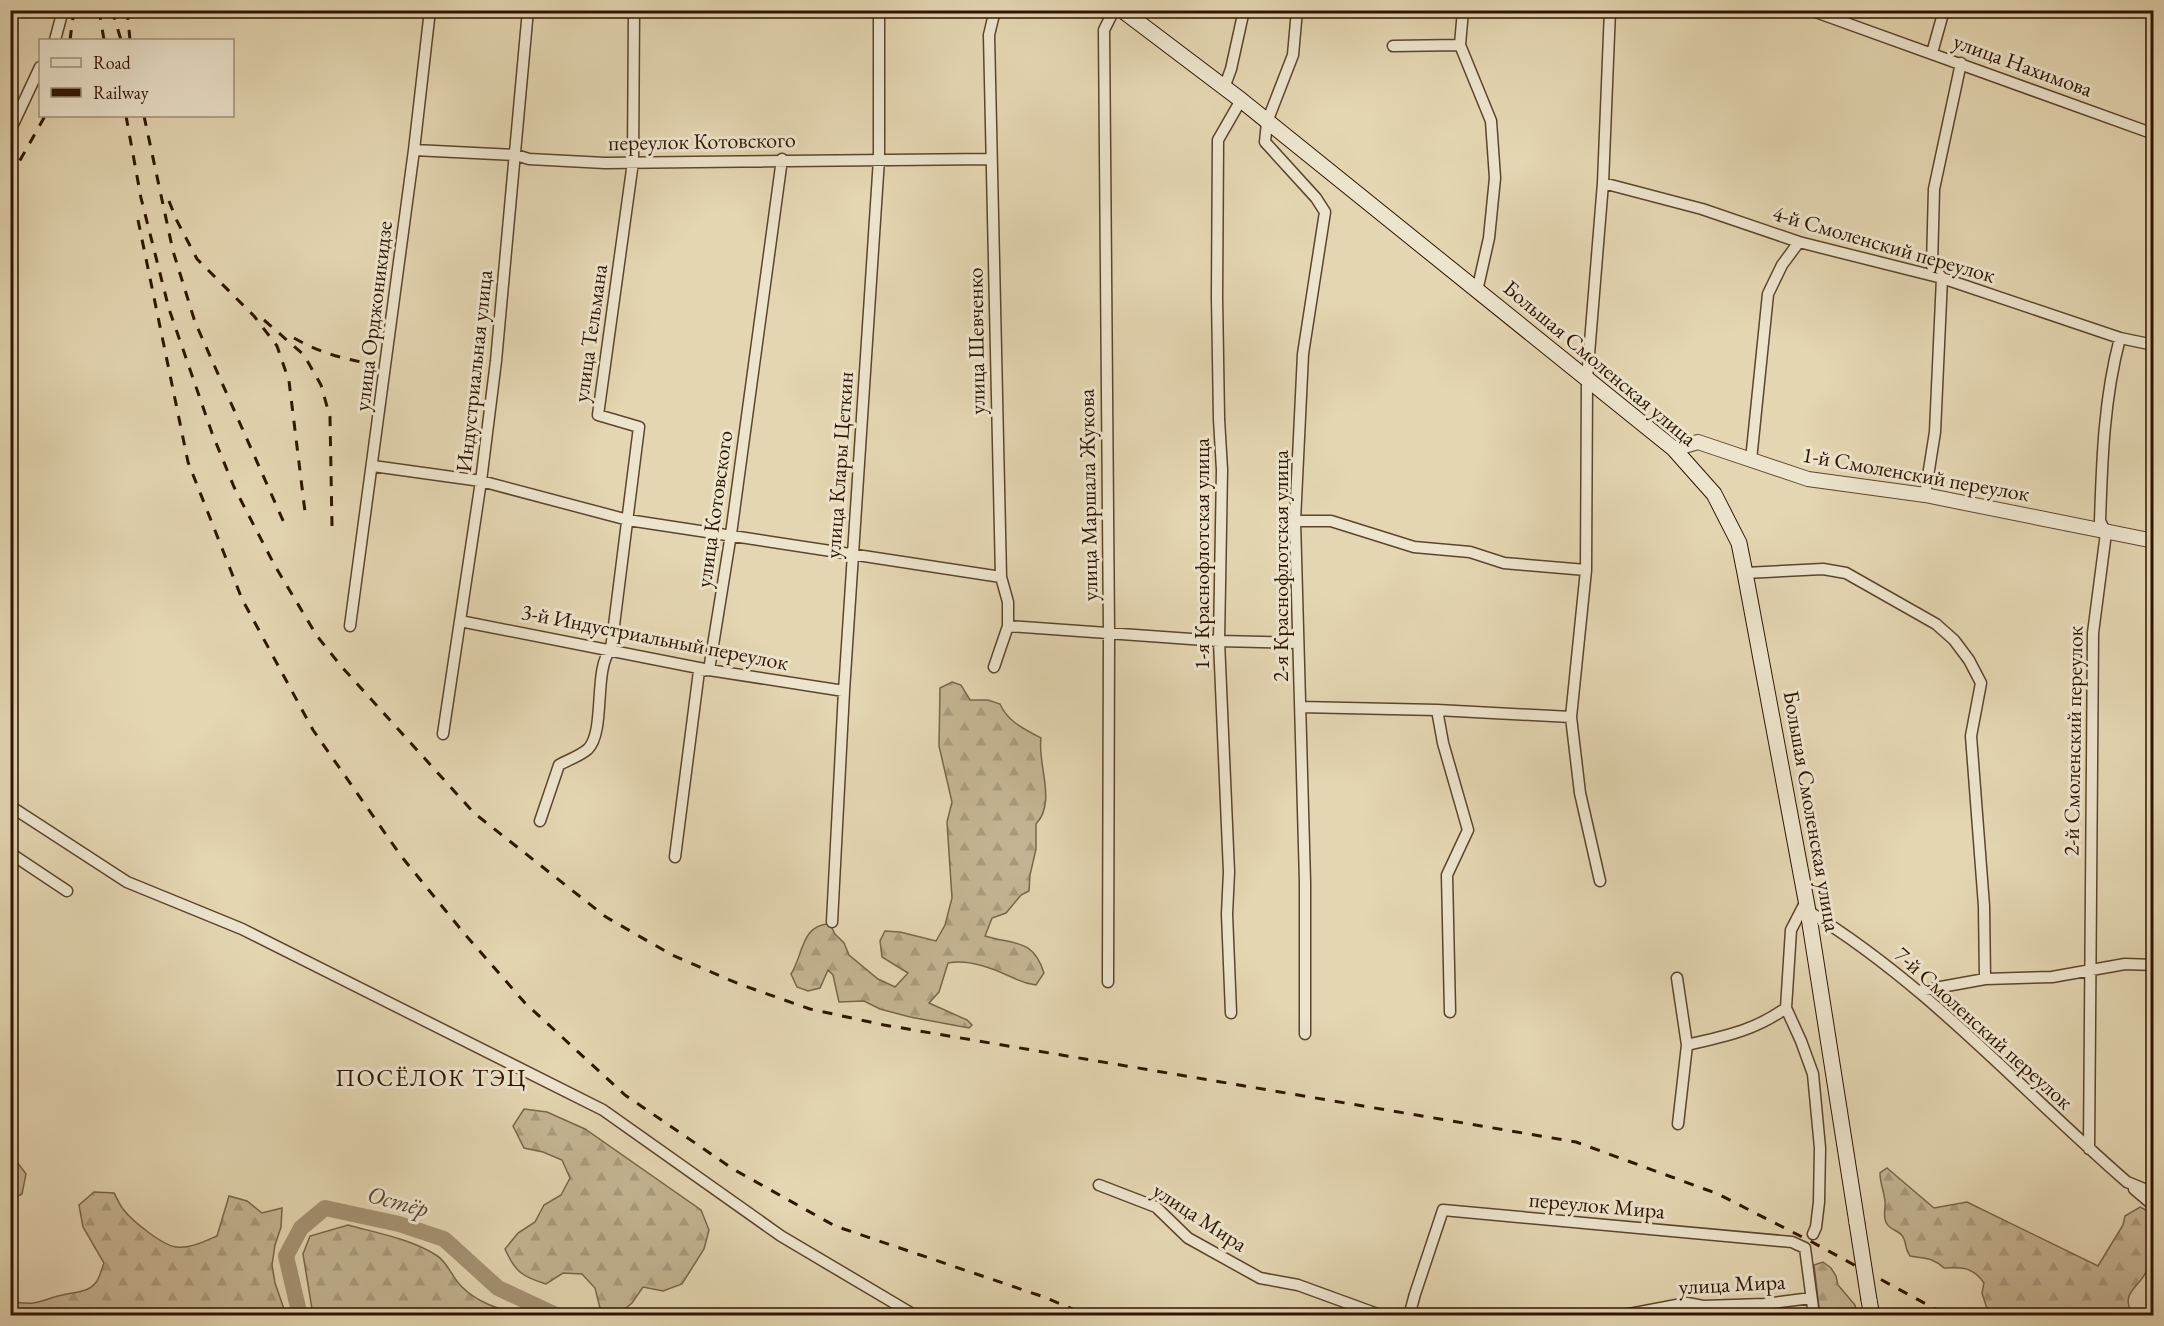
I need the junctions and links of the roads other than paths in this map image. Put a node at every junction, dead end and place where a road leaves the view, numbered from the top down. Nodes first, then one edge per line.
1 (63, 10) edge
2 (430, 10) edge
3 (528, 10) edge
4 (634, 10) edge
5 (879, 10) edge
6 (995, 10) edge
7 (1114, 10) edge
8 (1122, 10) edge
9 (1244, 10) edge
10 (1297, 10) edge
11 (1463, 10) edge
12 (1610, 10) edge
13 (1810, 10) edge
14 (1944, 10) edge
15 (55, 39) edge
16 (1460, 45) junction
17 (1393, 46) dead end
18 (1932, 53) junction
19 (1961, 63) junction
20 (39, 69) edge
21 (1224, 88) junction
22 (1241, 100) junction
23 (1267, 122) junction
24 (10, 131) edge
25 (2154, 134) edge
26 (414, 150) junction
27 (516, 155) junction
28 (782, 159) junction
29 (879, 159) junction
30 (992, 159) junction
31 (633, 162) junction
32 (1603, 183) junction
33 (1799, 242) junction
34 (1942, 278) junction
35 (1477, 291) junction
36 (2120, 338) junction
37 (2154, 345) edge
38 (1587, 379) junction
39 (1674, 449) junction
40 (1751, 460) junction
41 (373, 466) junction
42 (481, 481) junction
43 (1925, 495) junction
44 (628, 520) junction
45 (1295, 521) junction
46 (2106, 533) junction
47 (731, 534) junction
48 (2154, 542) edge
49 (852, 553) junction
50 (1586, 570) junction
51 (1745, 573) junction
52 (1000, 576) junction
53 (460, 621) junction
54 (350, 626) dead end
55 (1008, 626) junction
56 (1109, 633) junction
57 (1219, 641) junction
58 (1297, 644) junction
59 (611, 649) junction
60 (994, 667) dead end
61 (709, 670) junction
62 (844, 691) junction
63 (1300, 707) junction
64 (1437, 710) junction
65 (1571, 717) junction
66 (444, 734) dead end
67 (10, 806) edge
68 (540, 821) dead end
69 (10, 853) edge
70 (675, 856) dead end
71 (1600, 881) dead end
72 (67, 891) dead end
73 (1807, 906) junction
74 (832, 922) dead end
75 (2154, 965) edge
76 (2090, 969) junction
77 (1677, 978) dead end
78 (1985, 979) junction
79 (1108, 982) dead end
80 (1918, 991) junction
81 (1786, 1008) junction
82 (1450, 1012) dead end
83 (1231, 1013) dead end
84 (1305, 1034) dead end
85 (1687, 1045) junction
86 (1678, 1124) dead end
87 (2089, 1149) junction
88 (2127, 1182) junction
89 (1099, 1185) dead end
90 (2154, 1193) edge
91 (2154, 1206) edge
92 (1813, 1234) dead end
93 (1811, 1298) junction
94 (1703, 1311) edge
95 (916, 1316) edge
96 (1383, 1316) edge
97 (1409, 1316) edge
98 (1619, 1316) edge
99 (1814, 1316) edge
100 (1872, 1316) edge

1 - 15 street
2 - 26 street, улица Орджоникидзе
3 - 27 street, Индустриальная улица
4 - 31 street, улица Тельмана
5 - 29 street, улица Клары Цеткин
6 - 30 street, улица Шевченко
7 - 56 street, улица Маршала Жукова
8 - 21 main road, Большая Смоленская улица
9 - 21 street
10 - 23 street
11 - 16 street
12 - 32 street
13 - 18 street, улица Нахимова
14 - 18 street
16 - 17 street
16 - 35 street
18 - 19 street, улица Нахимова
19 - 25 street, улица Нахимова
19 - 34 street
20 - 24 street
21 - 22 main road, Большая Смоленская улица
22 - 23 main road, Большая Смоленская улица
22 - 57 street, 1-я Краснофлотская улица
23 - 35 main road, Большая Смоленская улица
23 - 45 street, 2-я Краснофлотская улица
26 - 27 street, переулок Котовского
26 - 41 street, улица Орджоникидзе
27 - 31 street, переулок Котовского
27 - 42 street, Индустриальная улица
28 - 29 street, переулок Котовского
28 - 31 street, переулок Котовского
28 - 47 street, улица Котовского
29 - 30 street, переулок Котовского
29 - 49 street, улица Клары Цеткин
30 - 52 street, улица Шевченко
31 - 44 street, улица Тельмана
32 - 33 street, 4-й Смоленский переулок
32 - 38 street
33 - 34 street, 4-й Смоленский переулок
33 - 40 street
34 - 36 street, 4-й Смоленский переулок
34 - 43 street
35 - 38 main road, Большая Смоленская улица
36 - 37 street, 4-й Смоленский переулок
36 - 46 street, 2-й Смоленский переулок
38 - 39 main road, Большая Смоленская улица
38 - 50 street
39 - 40 street, 1-й Смоленский переулок
39 - 51 main road, Большая Смоленская улица
40 - 43 street, 1-й Смоленский переулок
41 - 42 street
41 - 54 street, улица Орджоникидзе
42 - 44 street
42 - 53 street, Индустриальная улица
43 - 46 street, 1-й Смоленский переулок
44 - 47 street
44 - 59 street, улица Тельмана
45 - 50 street
45 - 58 street, 2-я Краснофлотская улица
46 - 48 street, 1-й Смоленский переулок
46 - 76 street, 2-й Смоленский переулок
47 - 49 street
47 - 61 street, улица Котовского
49 - 52 street
49 - 62 street, улица Клары Цеткин
50 - 65 street
51 - 73 main road, Большая Смоленская улица
51 - 78 street
52 - 55 street, улица Шевченко
53 - 59 street, 3-й Индустриальный переулок
53 - 66 street, Индустриальная улица
55 - 56 street
55 - 60 street, улица Шевченко
56 - 57 street
56 - 79 street, улица Маршала Жукова
57 - 58 street
57 - 83 street, 1-я Краснофлотская улица
58 - 63 street, 2-я Краснофлотская улица
59 - 61 street, 3-й Индустриальный переулок
59 - 68 street, улица Тельмана
61 - 62 street, 3-й Индустриальный переулок
61 - 70 street, улица Котовского
62 - 74 street, улица Клары Цеткин
63 - 64 street
63 - 84 street, 2-я Краснофлотская улица
64 - 65 street
64 - 82 street
65 - 71 street
67 - 95 street
69 - 72 street
73 - 80 street, 7-й Смоленский переулок
73 - 81 street
73 - 100 main road, Большая Смоленская улица, bridge
75 - 76 street
76 - 78 street
76 - 87 street, 2-й Смоленский переулок
77 - 85 street
78 - 80 street
80 - 87 street, 7-й Смоленский переулок
81 - 85 street
81 - 92 street
85 - 86 street
87 - 88 street, 7-й Смоленский переулок
88 - 90 street, 7-й Смоленский переулок
88 - 91 street, 7-й Смоленский переулок
89 - 96 street, улица Мира
93 - 94 street, улица Мира
93 - 97 street, переулок Мира
93 - 99 street
94 - 98 street, улица Мира

